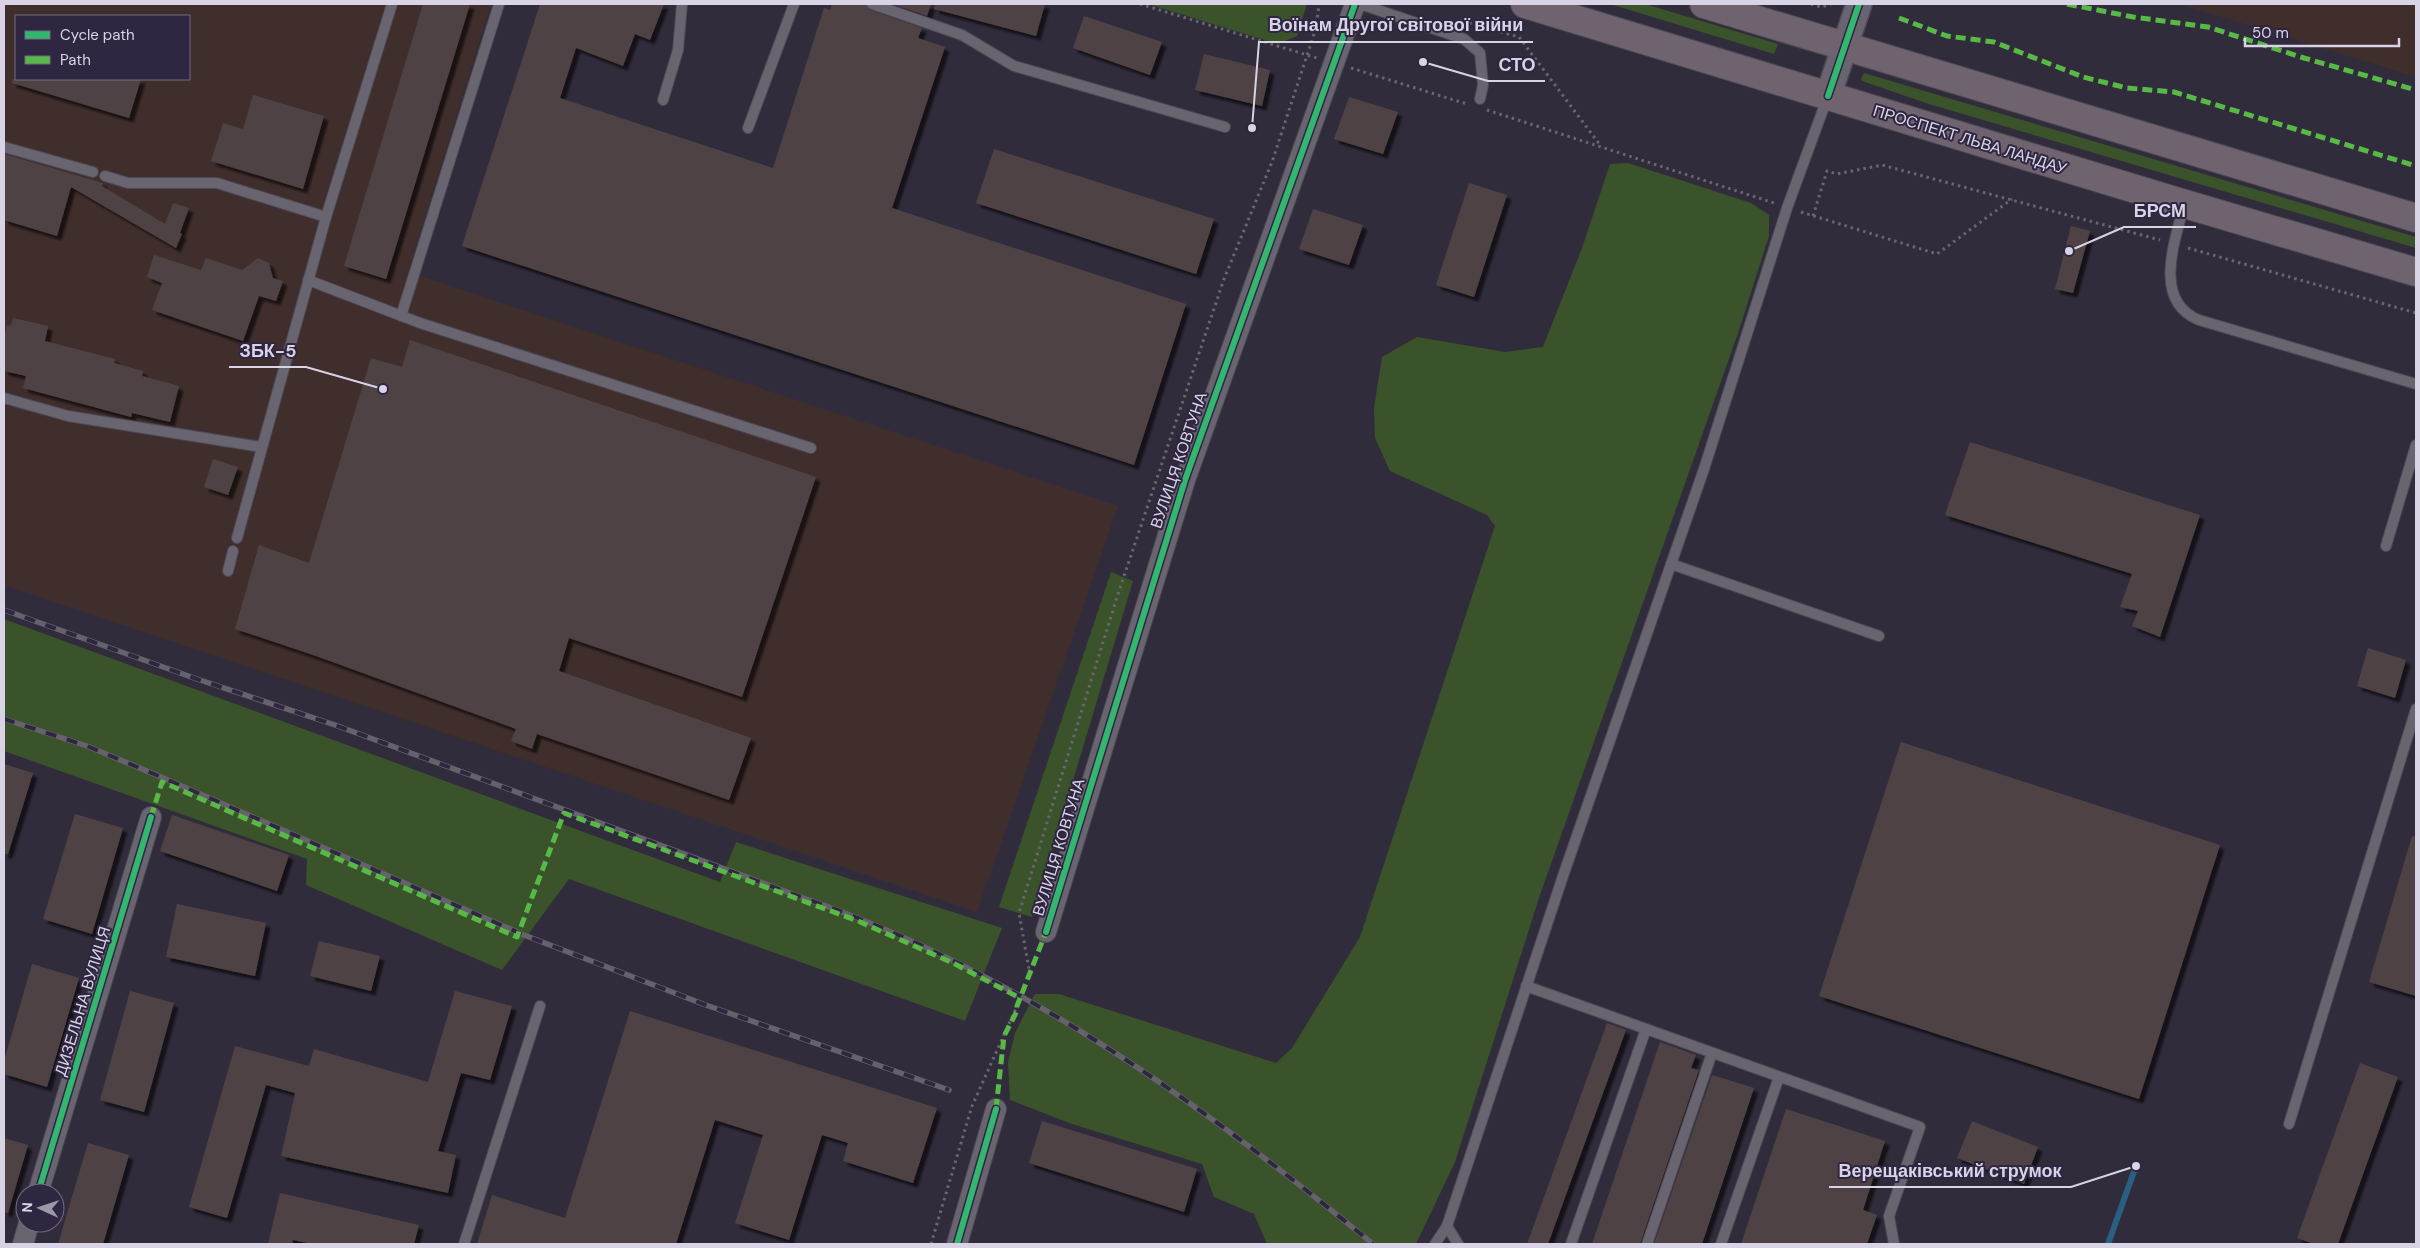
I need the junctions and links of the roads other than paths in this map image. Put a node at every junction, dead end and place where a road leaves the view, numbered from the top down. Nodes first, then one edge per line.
1 (392, 4) edge
2 (499, 4) edge
3 (682, 4) edge
4 (794, 4) edge
5 (872, 4) edge
6 (1355, 4) edge
7 (1360, 4) edge
8 (1525, 4) edge
9 (1704, 4) edge
10 (1859, 4) edge
11 (1845, 47) junction
12 (1828, 96) junction
13 (663, 100) dead end
14 (1478, 103) road end
15 (1226, 127) dead end
16 (748, 128) dead end
17 (4, 147) edge
18 (93, 172) dead end
19 (105, 176) dead end
20 (2184, 204) junction
21 (326, 217) junction
22 (2416, 218) edge
23 (2416, 272) edge
24 (308, 280) junction
25 (401, 316) junction
26 (2416, 384) edge
27 (4, 398) edge
28 (2416, 445) edge
29 (262, 447) junction
30 (811, 448) dead end
31 (237, 538) dead end
32 (2386, 546) dead end
33 (233, 550) dead end
34 (1671, 564) junction
35 (228, 571) dead end
36 (1879, 636) dead end
37 (2416, 709) edge
38 (151, 817) dead end
39 (1046, 932) dead end
40 (1526, 986) junction
41 (540, 1006) dead end
42 (1646, 1029) junction
43 (1712, 1053) junction
44 (1780, 1077) junction
45 (996, 1109) dead end
46 (2289, 1124) dead end
47 (41, 1183) edge
48 (1447, 1226) junction
49 (464, 1244) edge
50 (957, 1244) edge
51 (1435, 1244) edge
52 (1458, 1244) edge
53 (1571, 1244) edge
54 (1647, 1244) edge
55 (1721, 1244) edge
56 (1894, 1244) edge

1 - 21 lane
2 - 25 lane
3 - 13 lane
4 - 16 lane
5 - 15 lane
6 - 39 street, ВУЛИЦЯ КОВТУНА
7 - 14 lane
8 - 12 main road, ПРОСПЕКТ ЛЬВА ЛАНДАУ
9 - 11 main road
10 - 11 street
11 - 12 street
11 - 22 main road
12 - 20 main road, ПРОСПЕКТ ЛЬВА ЛАНДАУ
12 - 34 lane
17 - 18 lane
19 - 21 lane
20 - 23 main road, ПРОСПЕКТ ЛЬВА ЛАНДАУ
20 - 26 lane
21 - 24 lane
24 - 25 lane
24 - 29 lane
25 - 30 lane
27 - 29 lane
28 - 32 lane
29 - 31 lane
33 - 35 lane
34 - 36 lane
34 - 40 lane
37 - 46 lane
38 - 47 street, ДИЗЕЛЬНА ВУЛИЦЯ
40 - 42 lane
40 - 48 lane
41 - 49 lane
42 - 43 lane
42 - 53 lane
43 - 44 lane
43 - 54 lane
44 - 55 lane
44 - 56 lane
45 - 50 street
48 - 51 lane
48 - 52 lane

